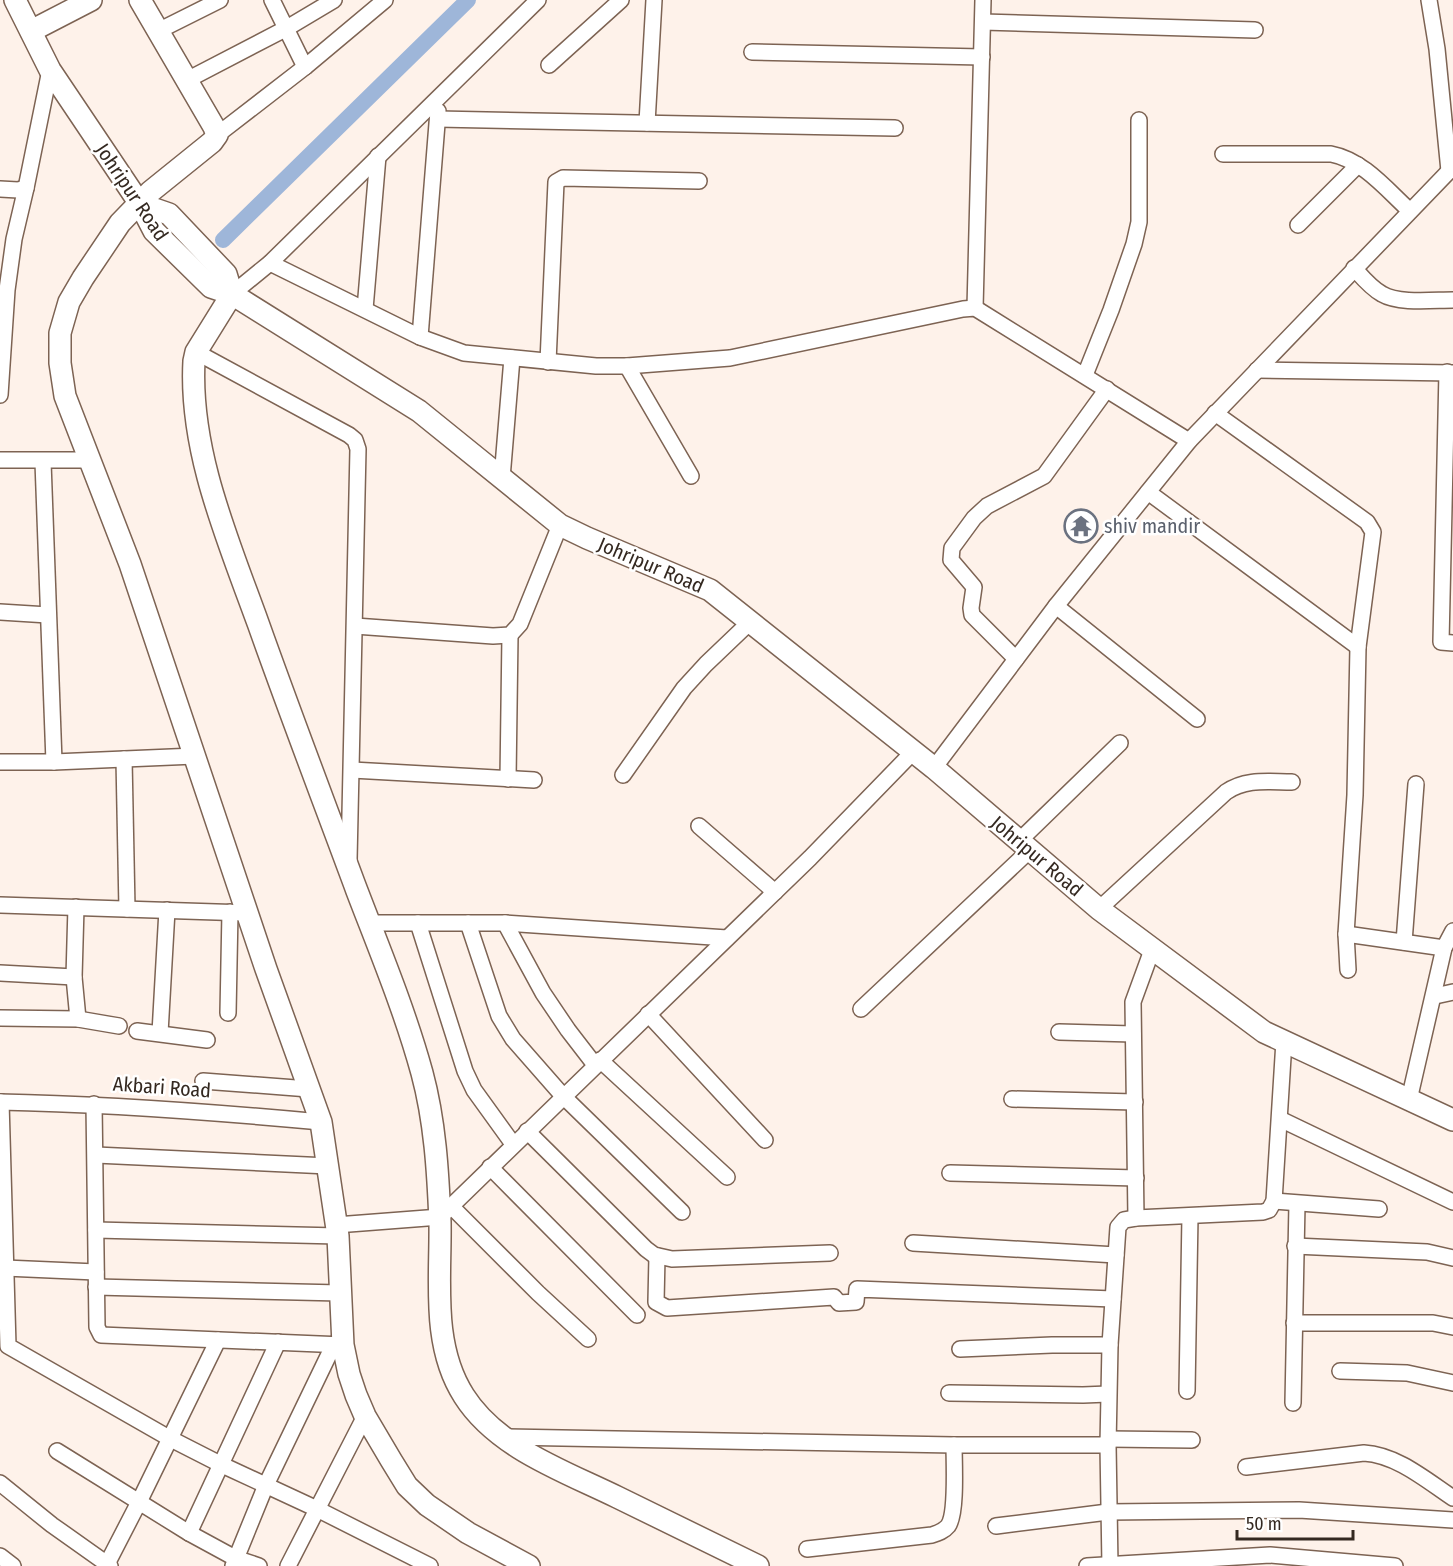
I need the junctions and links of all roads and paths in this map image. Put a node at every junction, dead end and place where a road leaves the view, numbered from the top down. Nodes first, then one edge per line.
1 (15, 0) edge
2 (91, 0) edge
3 (140, 0) edge
4 (220, 0) edge
5 (272, 0) edge
6 (334, 0) edge
7 (385, 0) edge
8 (538, 0) edge
9 (621, 0) edge
10 (654, 0) edge
11 (983, 0) edge
12 (1429, 0) edge
13 (983, 22) junction
14 (287, 28) junction
15 (1255, 30) dead end
16 (31, 31) junction
17 (158, 32) junction
18 (752, 52) dead end
19 (982, 57) junction
20 (549, 65) dead end
21 (305, 67) junction
22 (50, 70) junction
23 (187, 80) junction
24 (440, 96) junction
25 (438, 119) junction
26 (1139, 120) dead end
27 (647, 123) junction
28 (895, 128) dead end
29 (217, 135) junction
30 (1223, 154) dead end
31 (378, 156) junction
32 (1358, 165) junction
33 (1451, 169) edge
34 (699, 181) dead end
35 (26, 188) junction
36 (0, 189) edge
37 (140, 204) junction
38 (1410, 211) junction
39 (1298, 225) dead end
40 (7, 240) edge
41 (270, 263) junction
42 (1354, 268) junction
43 (218, 280) junction
44 (3, 290) edge
45 (232, 294) junction
46 (1453, 300) edge
47 (975, 308) junction
48 (365, 309) junction
49 (420, 336) junction
50 (196, 352) junction
51 (1, 356) edge
52 (512, 358) junction
53 (548, 362) junction
54 (627, 366) junction
55 (1257, 370) junction
56 (1450, 372) edge
57 (1085, 375) junction
58 (1107, 389) junction
59 (0, 396) edge
60 (1215, 413) junction
61 (1189, 441) junction
62 (0, 460) edge
63 (90, 460) junction
64 (43, 462) junction
65 (691, 476) dead end
66 (502, 478) junction
67 (1148, 492) junction
68 (560, 525) junction
69 (1056, 606) junction
70 (0, 612) edge
71 (48, 615) junction
72 (750, 622) junction
73 (355, 626) junction
74 (510, 635) junction
75 (1453, 644) edge
76 (1358, 647) junction
77 (1016, 659) junction
78 (1197, 719) dead end
79 (1120, 743) dead end
80 (913, 752) junction
81 (195, 756) junction
82 (124, 759) junction
83 (0, 762) edge
84 (54, 762) junction
85 (934, 768) junction
86 (351, 770) junction
87 (623, 775) dead end
88 (508, 779) junction
89 (534, 780) dead end
90 (1292, 782) dead end
91 (1416, 784) dead end
92 (699, 826) dead end
93 (1024, 845) junction
94 (349, 869) junction
95 (775, 892) junction
96 (0, 905) edge
97 (76, 908) junction
98 (127, 909) junction
99 (1099, 909) junction
100 (167, 910) junction
101 (238, 913) junction
102 (369, 923) junction
103 (418, 923) junction
104 (468, 923) junction
105 (505, 923) junction
106 (1453, 931) edge
107 (1346, 934) junction
108 (727, 938) junction
109 (1404, 942) junction
110 (1444, 948) junction
111 (1152, 950) junction
112 (1348, 970) dead end
113 (0, 974) edge
114 (74, 977) junction
115 (1453, 992) edge
116 (1435, 996) junction
117 (861, 1009) dead end
118 (228, 1013) dead end
119 (648, 1014) junction
120 (0, 1018) edge
121 (78, 1019) junction
122 (119, 1026) dead end
123 (136, 1031) dead end
124 (1059, 1032) dead end
125 (160, 1033) junction
126 (1133, 1034) junction
127 (207, 1040) dead end
128 (1284, 1041) junction
129 (598, 1062) junction
130 (203, 1081) dead end
131 (309, 1089) junction
132 (563, 1096) junction
133 (1012, 1098) dead end
134 (1409, 1100) junction
135 (1, 1102) edge
136 (1135, 1102) junction
137 (94, 1104) junction
138 (1280, 1119) junction
139 (1453, 1120) edge
140 (321, 1122) junction
141 (527, 1131) junction
142 (765, 1140) dead end
143 (513, 1144) junction
144 (96, 1155) junction
145 (328, 1166) junction
146 (490, 1167) junction
147 (950, 1173) dead end
148 (727, 1177) dead end
149 (1136, 1178) junction
150 (1274, 1202) junction
151 (1453, 1202) edge
152 (1297, 1204) junction
153 (1379, 1209) dead end
154 (446, 1212) junction
155 (682, 1212) dead end
156 (1190, 1216) junction
157 (1136, 1218) junction
158 (96, 1230) junction
159 (337, 1230) junction
160 (913, 1244) dead end
161 (1295, 1246) junction
162 (830, 1253) dead end
163 (1116, 1255) junction
164 (657, 1256) junction
165 (1453, 1258) edge
166 (5, 1268) junction
167 (96, 1279) junction
168 (340, 1293) junction
169 (1113, 1299) junction
170 (637, 1315) dead end
171 (1294, 1323) junction
172 (1453, 1327) edge
173 (588, 1338) dead end
174 (218, 1340) junction
175 (278, 1342) junction
176 (338, 1345) junction
177 (1110, 1345) junction
178 (4, 1346) edge
179 (960, 1349) dead end
180 (1340, 1371) dead end
181 (1453, 1383) edge
182 (1186, 1391) dead end
183 (949, 1393) dead end
184 (1108, 1394) junction
185 (1293, 1403) dead end
186 (365, 1416) junction
187 (502, 1437) junction
188 (169, 1438) junction
189 (1192, 1440) dead end
190 (1108, 1442) junction
191 (954, 1445) junction
192 (57, 1451) dead end
193 (220, 1464) junction
194 (1246, 1467) dead end
195 (0, 1483) edge
196 (266, 1485) junction
197 (1453, 1498) edge
198 (139, 1502) junction
199 (317, 1509) junction
200 (1108, 1512) junction
201 (1453, 1520) edge
202 (996, 1526) dead end
203 (189, 1533) junction
204 (807, 1549) dead end
205 (0, 1556) edge
206 (1269, 1561) edge
207 (234, 1562) edge
208 (108, 1565) edge
209 (1110, 1565) edge
210 (13, 1566) edge
211 (259, 1566) edge
212 (288, 1566) edge
213 (430, 1566) edge
214 (529, 1566) edge
215 (758, 1566) edge
216 (1087, 1566) edge
217 (1395, 1566) edge

1 - 16 street, Johripur Road
2 - 16 street
3 - 17 street
4 - 17 street
5 - 14 street
6 - 14 street
7 - 21 street
8 - 24 street
9 - 20 street
10 - 27 street
11 - 13 street
12 - 33 street
13 - 15 street
13 - 19 street
14 - 21 street
14 - 23 street
16 - 22 street, Johripur Road
17 - 23 street
18 - 19 street
19 - 47 street
21 - 29 street
22 - 35 street
22 - 37 street, Johripur Road
23 - 29 street
24 - 25 street
24 - 31 street
25 - 27 street
25 - 49 street
26 - 57 street
27 - 28 street
29 - 37 street
30 - 32 street
31 - 41 street
31 - 48 street
32 - 38 street
32 - 39 street
33 - 38 street
34 - 53 street
35 - 36 street
35 - 40 street
37 - 43 street, Johripur Road
37 - 43 street
37 - 63 street
38 - 42 street
40 - 44 street
41 - 45 street
41 - 48 street
42 - 46 street
42 - 55 street
43 - 45 street
44 - 51 street
45 - 50 street
45 - 66 street, Johripur Road
47 - 54 street
47 - 57 street
48 - 49 street
49 - 52 street
50 - 73 street
50 - 94 street
51 - 59 street
52 - 53 street
52 - 66 street
53 - 54 street
54 - 65 street
55 - 56 street
55 - 60 street
56 - 75 street
57 - 58 street
58 - 61 street
58 - 77 street
60 - 61 street
60 - 76 street
61 - 67 street
62 - 64 street
63 - 64 street
63 - 81 street
64 - 71 street
66 - 68 street, Johripur Road
67 - 69 street
67 - 76 street
68 - 72 street, Johripur Road
68 - 74 street
69 - 77 street
69 - 78 street
70 - 71 street
71 - 84 street
72 - 80 street, Johripur Road
72 - 87 street
73 - 74 street
73 - 86 street
74 - 88 street
76 - 107 street
77 - 85 street
79 - 93 street
80 - 85 street, Johripur Road
80 - 95 street
81 - 82 street
81 - 101 street
82 - 84 street
82 - 98 street
83 - 84 street
85 - 93 street, Johripur Road
86 - 88 street
86 - 94 street
88 - 89 street
90 - 99 street
91 - 109 street
92 - 95 street
93 - 99 street, Johripur Road
93 - 117 street
94 - 102 street
95 - 108 street
96 - 97 street
97 - 98 street
97 - 114 street
98 - 100 street
99 - 111 street, Johripur Road
100 - 101 street
100 - 125 street
101 - 118 street
101 - 131 street
102 - 103 street
102 - 154 street
103 - 104 street
103 - 143 street
104 - 105 street
104 - 132 street
105 - 108 street
105 - 129 street
106 - 110 street
107 - 109 street
107 - 112 street
108 - 119 street
109 - 110 street
110 - 116 street
111 - 126 street
111 - 128 street, Johripur Road
113 - 114 street
114 - 121 street
115 - 116 street
116 - 134 street
119 - 129 street
119 - 142 street
120 - 121 street
121 - 122 street
123 - 125 street
124 - 126 street
125 - 127 street
126 - 136 street
128 - 134 street, Johripur Road
128 - 138 street
129 - 132 street
129 - 148 street
130 - 131 street
131 - 140 street
132 - 141 street
132 - 155 street
133 - 136 street
134 - 139 street, Johripur Road
135 - 137 street, Akbari Road
135 - 166 street
136 - 149 street
137 - 140 street, Akbari Road
137 - 144 street
138 - 150 street
138 - 151 street
140 - 145 street
141 - 143 street
141 - 164 street
143 - 146 street
144 - 145 street
144 - 158 street
145 - 159 street
146 - 154 street
146 - 170 street
147 - 149 street
149 - 157 street
150 - 152 street
150 - 156 street
152 - 153 street
152 - 161 street
154 - 159 street
154 - 173 street
154 - 187 street
156 - 157 street
156 - 182 street
157 - 163 street
158 - 159 street
158 - 167 street
159 - 168 street
160 - 163 street
161 - 165 street
161 - 171 street
162 - 164 street
163 - 169 street
164 - 169 street
166 - 167 street
166 - 178 street
167 - 168 street
167 - 174 street
168 - 176 street
169 - 177 street
171 - 172 street
171 - 185 street
174 - 175 street
174 - 188 street
175 - 176 street
175 - 193 street
176 - 186 street
176 - 196 street
177 - 179 street
177 - 184 street
178 - 188 street
180 - 181 street
183 - 184 street
184 - 190 street
186 - 199 street
186 - 214 street
187 - 191 street
187 - 215 street
188 - 193 street
188 - 198 street
189 - 190 street
190 - 191 street
190 - 200 street
191 - 204 street
192 - 198 street
193 - 196 street
193 - 203 street
194 - 197 street
195 - 208 street
196 - 199 street
196 - 207 street
198 - 203 street
198 - 208 street
199 - 212 street
199 - 213 street
200 - 201 street
200 - 202 street
200 - 209 street
203 - 207 street
205 - 210 street
206 - 209 street
206 - 217 street
207 - 211 street
209 - 216 street

